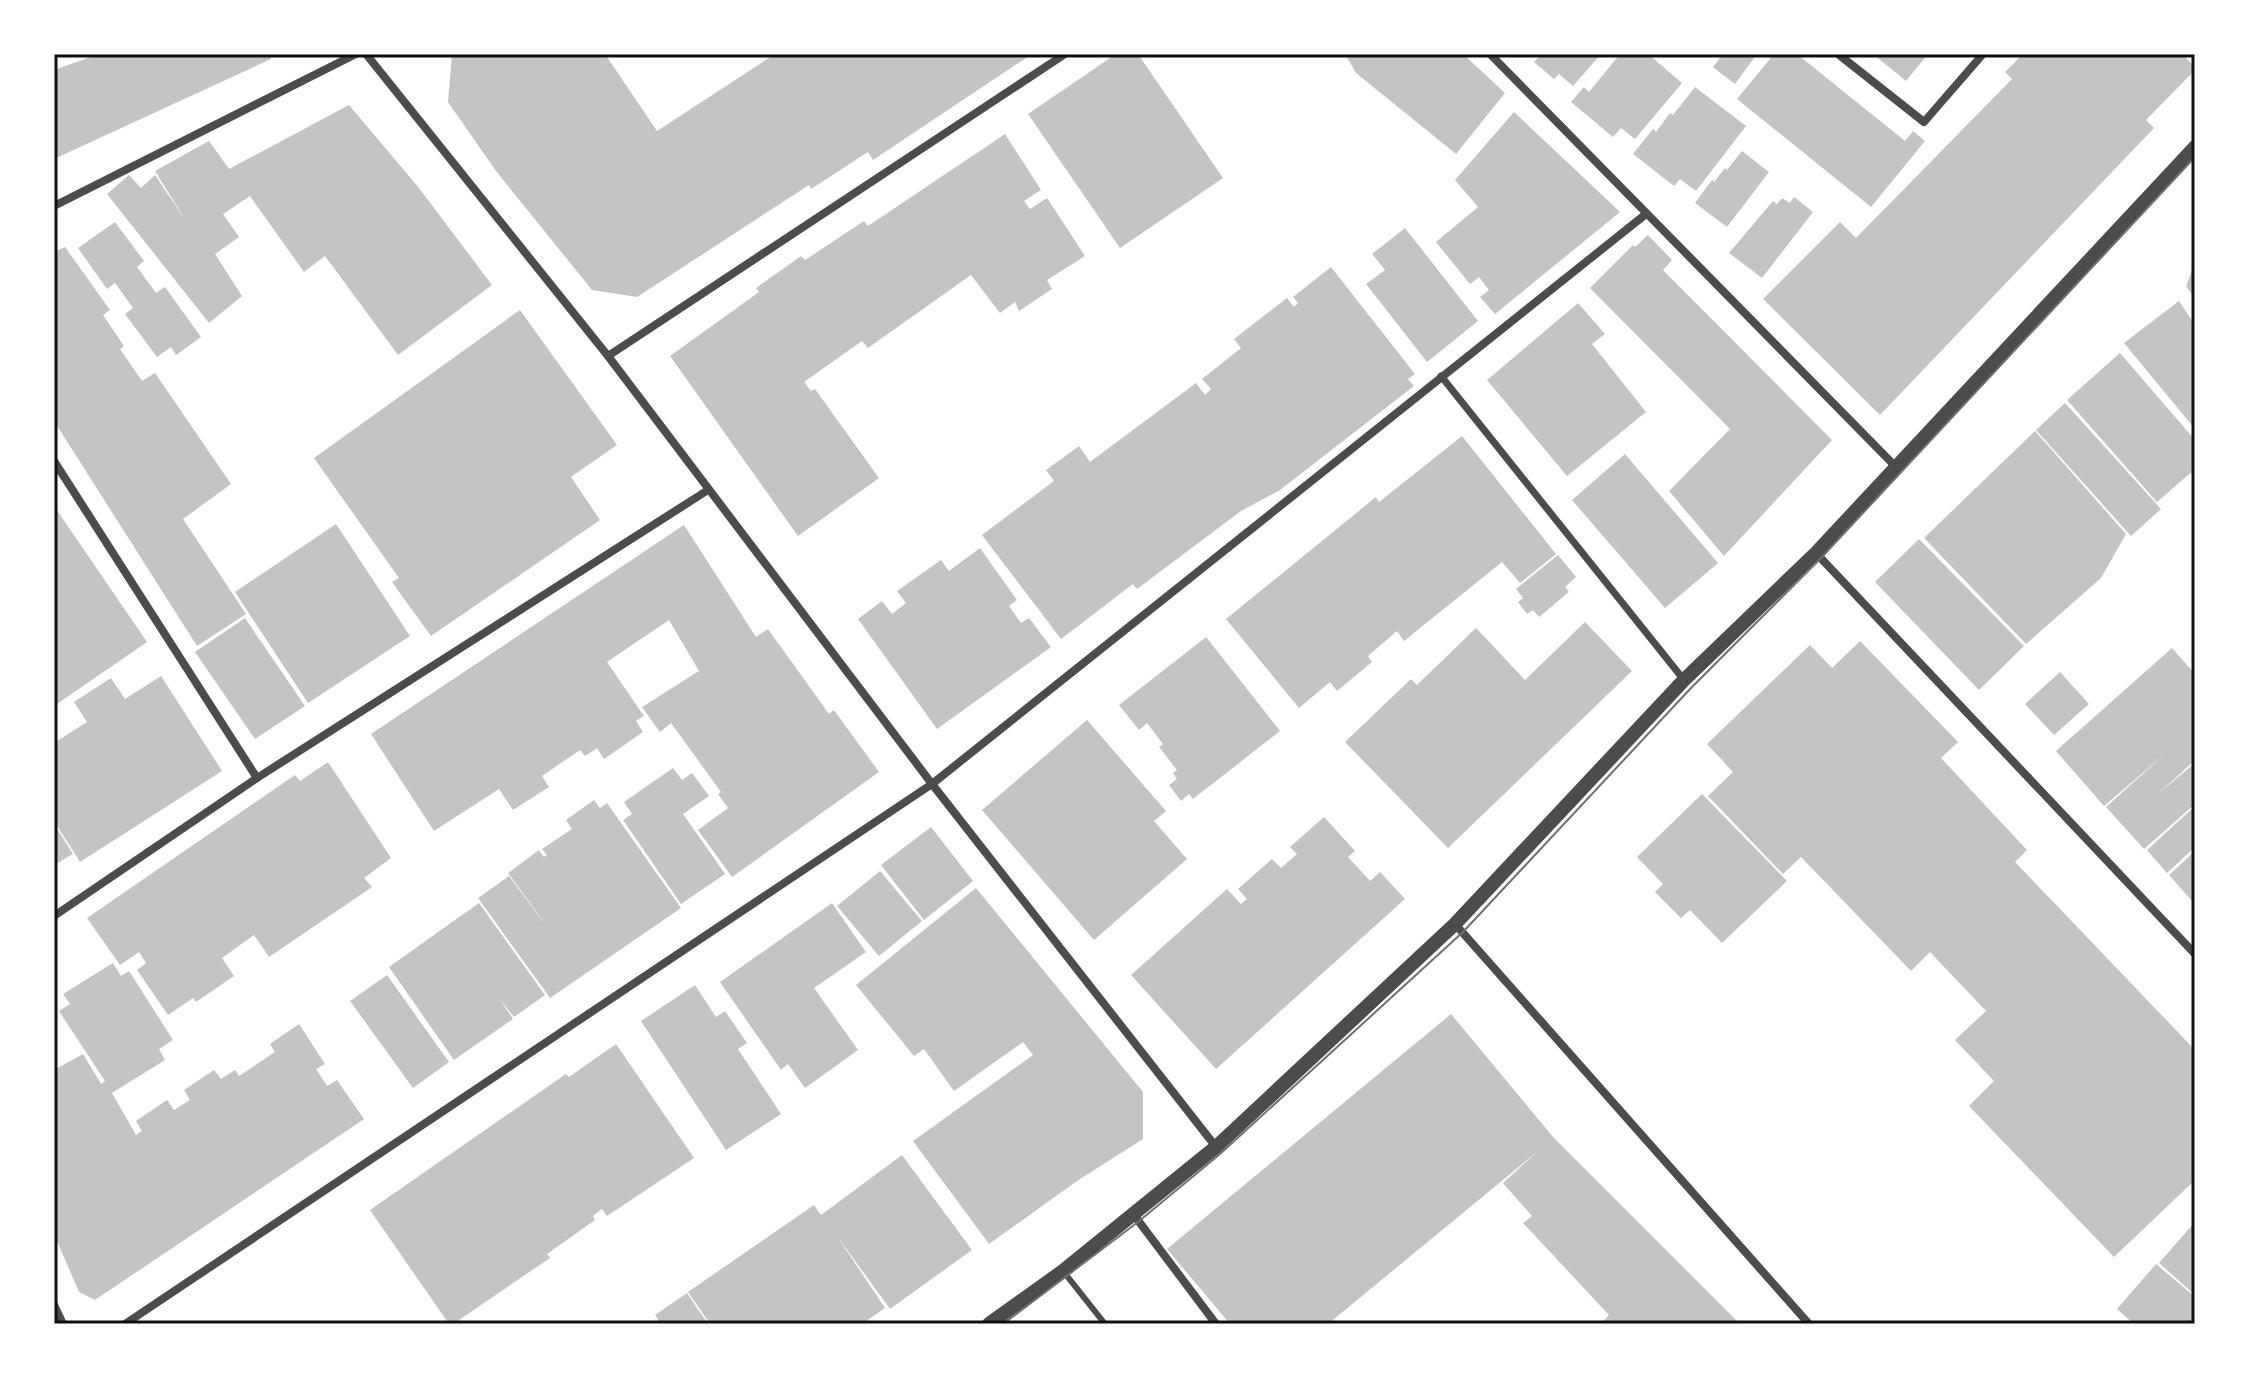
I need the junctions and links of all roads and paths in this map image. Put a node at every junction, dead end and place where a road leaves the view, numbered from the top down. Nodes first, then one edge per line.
1 (356, 54) edge
2 (366, 54) edge
3 (1065, 54) edge
4 (1490, 54) edge
5 (1838, 54) edge
6 (1983, 54) edge
7 (2195, 147) edge
8 (54, 206) edge
9 (1646, 214) junction
10 (608, 356) junction
11 (1441, 376) junction
12 (54, 461) edge
13 (1897, 468) junction
14 (708, 490) junction
15 (1816, 553) junction
16 (1684, 680) junction
17 (257, 778) junction
18 (932, 784) junction
19 (54, 916) edge
20 (1455, 924) junction
21 (2195, 954) edge
22 (1216, 1147) junction
23 (1134, 1215) junction
24 (1063, 1271) junction
25 (54, 1305) edge
26 (63, 1324) edge
27 (125, 1324) edge
28 (989, 1324) edge
29 (1105, 1324) edge
30 (1216, 1324) edge
31 (1809, 1324) edge

1 - 8 street
2 - 10 street
3 - 10 street
4 - 9 street
5 - 6 street
7 - 13 street
9 - 11 street
9 - 13 street
10 - 14 street
11 - 16 street
11 - 18 street
12 - 17 street
13 - 15 street
14 - 17 street
14 - 18 street
15 - 16 street
15 - 21 street
16 - 20 street
17 - 19 street
18 - 22 street
18 - 27 street
20 - 22 street
20 - 31 street
22 - 23 street
23 - 24 street
23 - 30 street
24 - 28 street
24 - 29 lane
25 - 26 street

